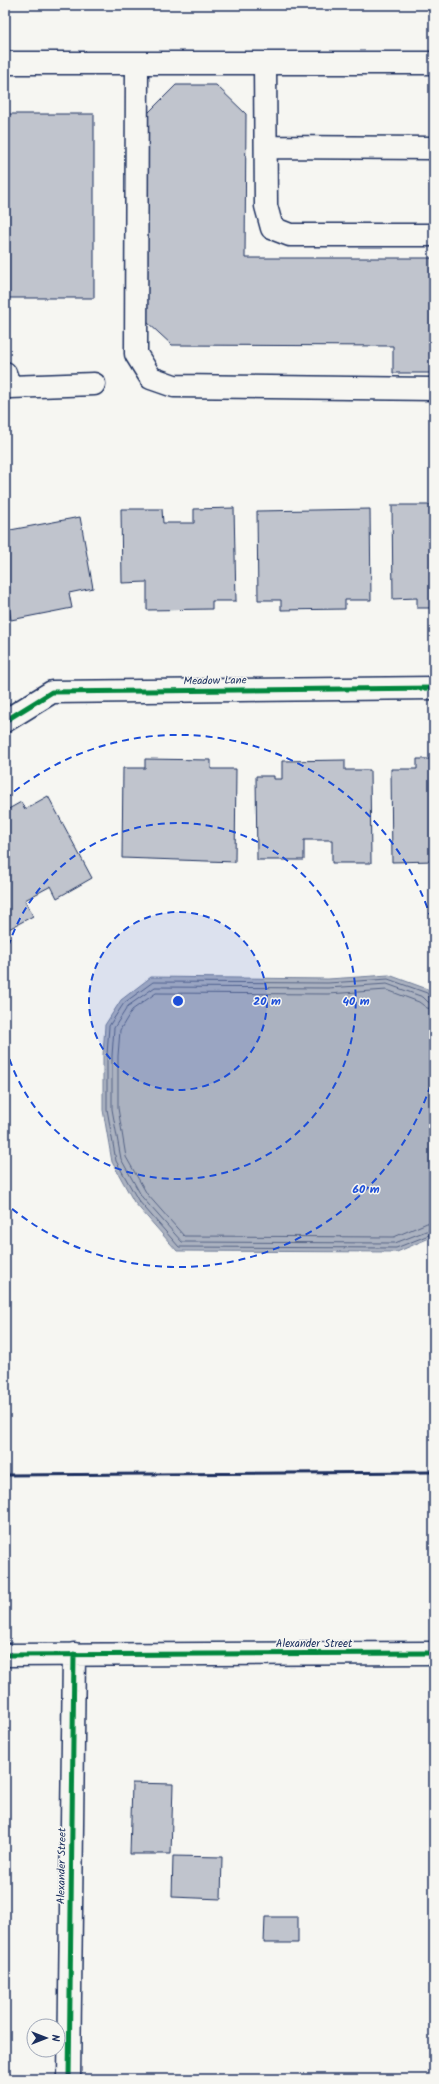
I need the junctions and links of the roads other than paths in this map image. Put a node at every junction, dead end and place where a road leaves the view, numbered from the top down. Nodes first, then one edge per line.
1 (5, 63) edge
2 (265, 63) junction
3 (434, 63) edge
4 (137, 64) junction
5 (266, 147) junction
6 (434, 148) edge
7 (434, 235) edge
8 (5, 373) edge
9 (94, 384) dead end
10 (434, 389) edge
11 (434, 688) edge
12 (5, 721) edge
13 (434, 1653) edge
14 (74, 1654) junction
15 (5, 1655) edge
16 (69, 2079) edge

1 - 4 street
2 - 3 street
2 - 4 street
2 - 5 street
4 - 10 street
5 - 6 street
5 - 7 street
8 - 9 street
11 - 12 street, Meadow Lane
13 - 14 street, Alexander Street
14 - 15 street, Alexander Street
14 - 16 street, Alexander Street

